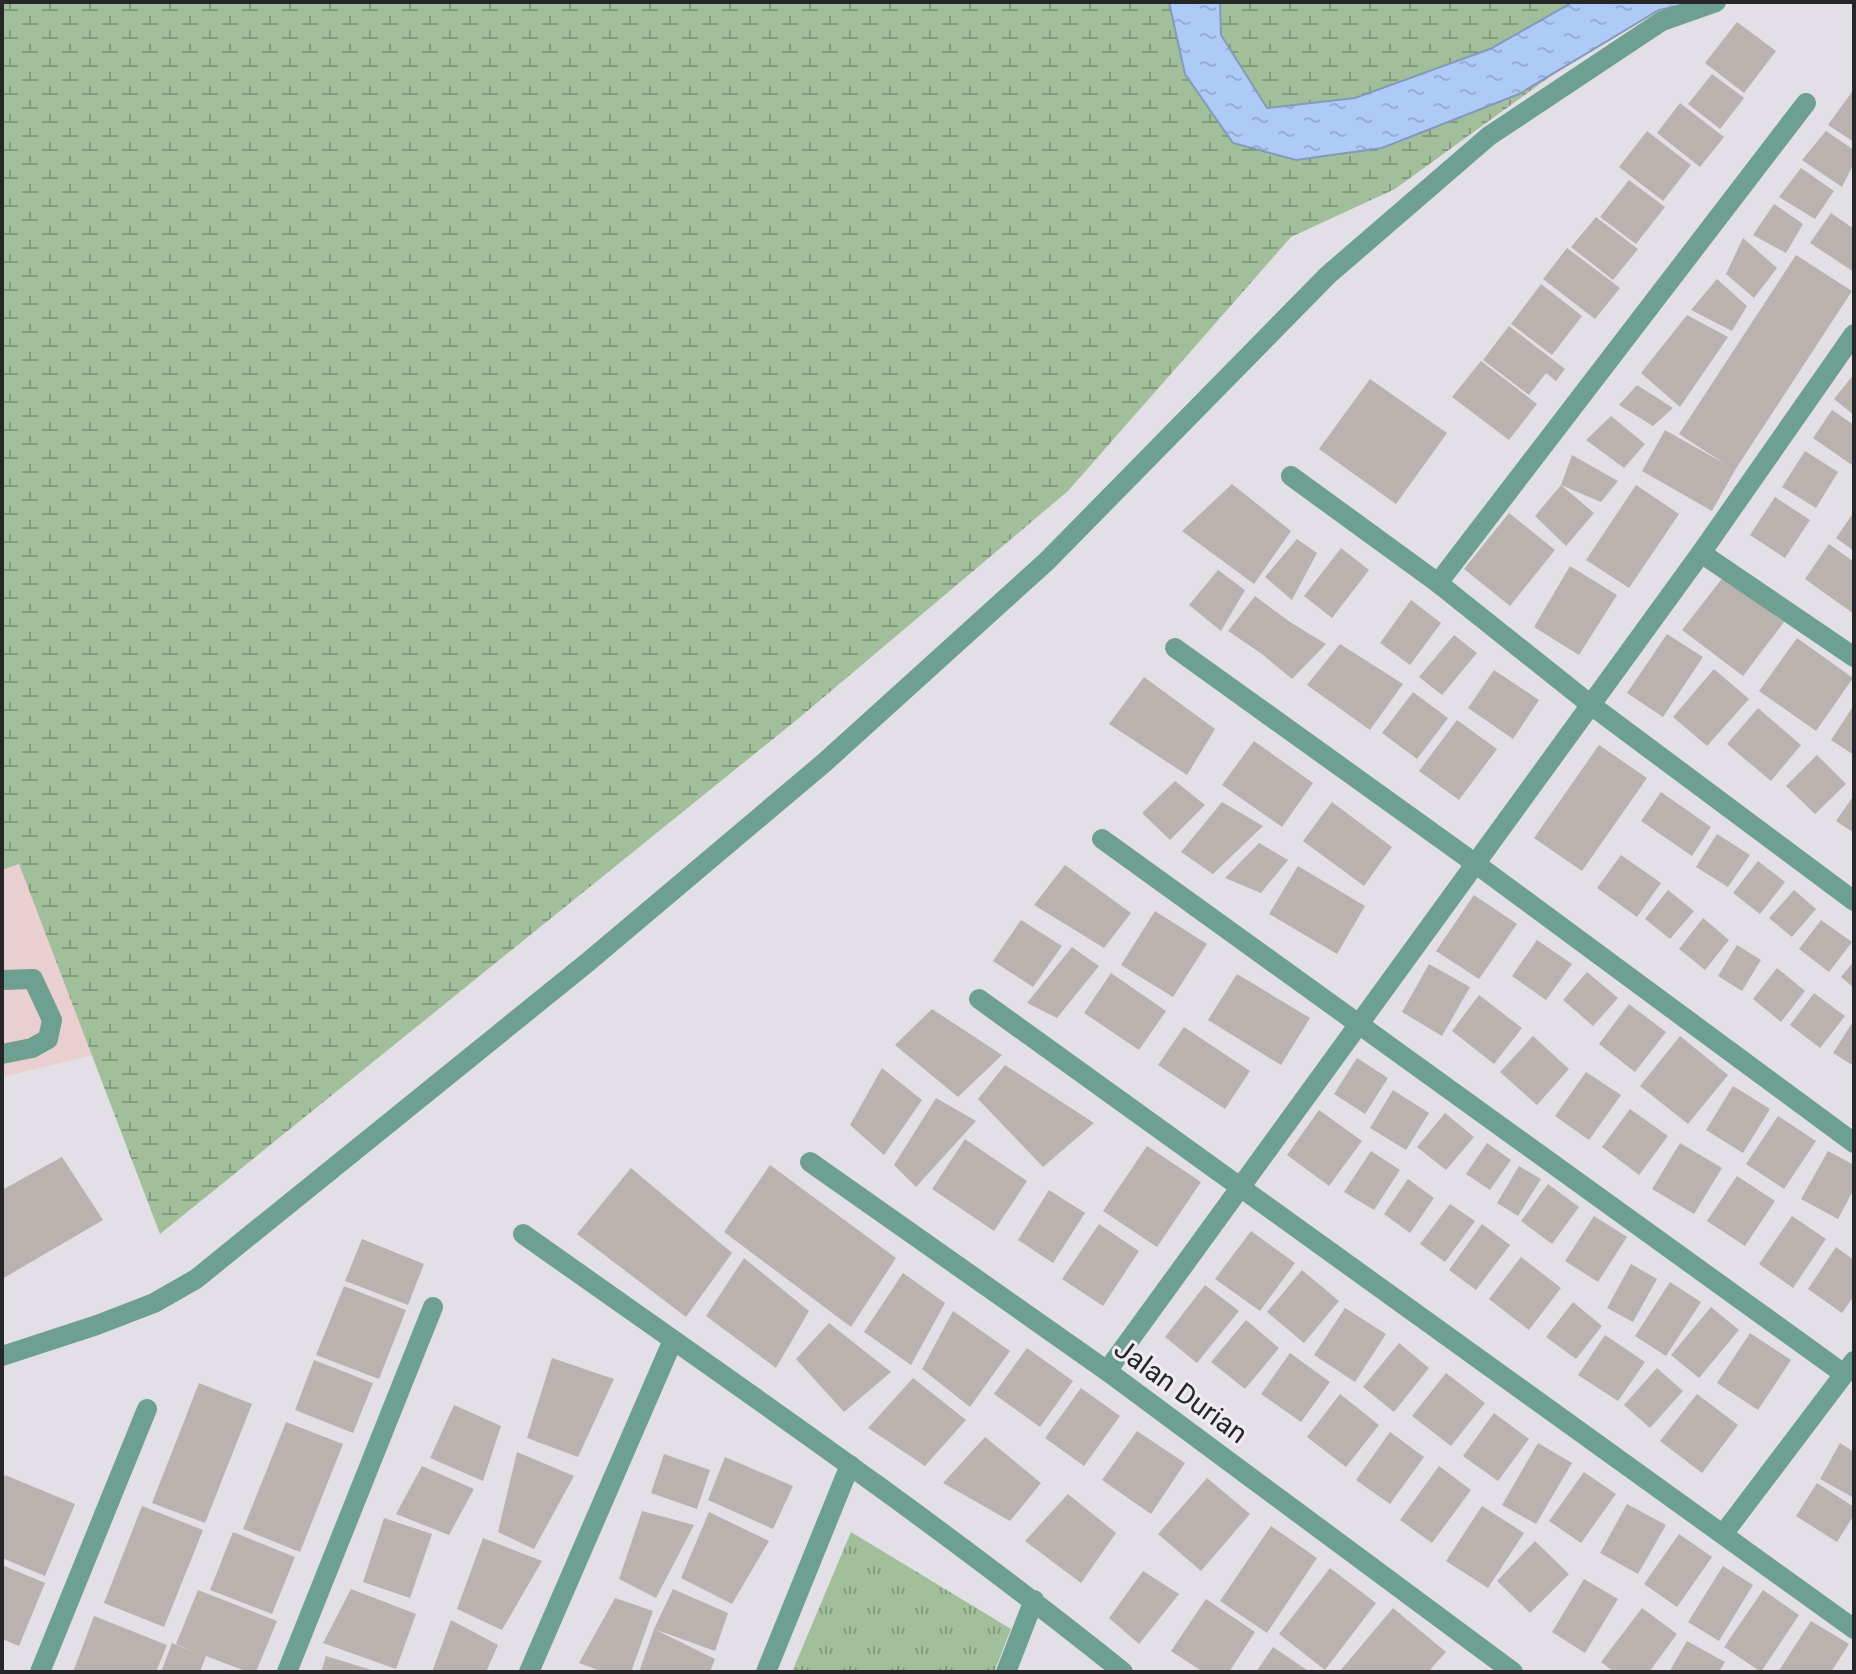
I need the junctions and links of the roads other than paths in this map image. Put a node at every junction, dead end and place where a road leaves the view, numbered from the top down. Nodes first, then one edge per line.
1 (1716, 2) edge
2 (1806, 103) dead end
3 (1854, 334) edge
4 (1291, 476) dead end
5 (1701, 553) junction
6 (1438, 583) junction
7 (1175, 648) dead end
8 (1854, 657) edge
9 (1591, 705) junction
10 (1102, 839) dead end
11 (1476, 864) junction
12 (1854, 901) edge
13 (2, 980) edge
14 (979, 999) dead end
15 (1359, 1023) junction
16 (2, 1054) edge
17 (1854, 1143) edge
18 (810, 1162) dead end
19 (1238, 1187) junction
20 (523, 1234) dead end
21 (433, 1307) dead end
22 (673, 1340) junction
23 (2, 1356) edge
24 (1849, 1368) edge
25 (1107, 1371) junction
26 (147, 1409) dead end
27 (850, 1465) junction
28 (1724, 1533) junction
29 (1034, 1600) junction
30 (1854, 1629) edge
31 (40, 1672) edge
32 (287, 1672) edge
33 (529, 1672) edge
34 (766, 1672) edge
35 (1006, 1672) edge
36 (1123, 1672) edge
37 (1513, 1672) edge

1 - 23 street
2 - 6 street
3 - 5 street
4 - 6 street
5 - 8 street
5 - 9 street
6 - 9 street
7 - 11 street
9 - 11 street
9 - 12 street
10 - 15 street
11 - 15 street
11 - 17 street
13 - 16 street
14 - 19 street
15 - 19 street
15 - 24 street
18 - 25 street, Jalan Durian
19 - 25 street
19 - 28 street
20 - 22 street
21 - 32 street
22 - 27 street
22 - 33 street
24 - 28 street
25 - 37 street, Jalan Durian
26 - 31 street
27 - 29 street
27 - 34 street
28 - 30 street
29 - 35 street
29 - 36 street

